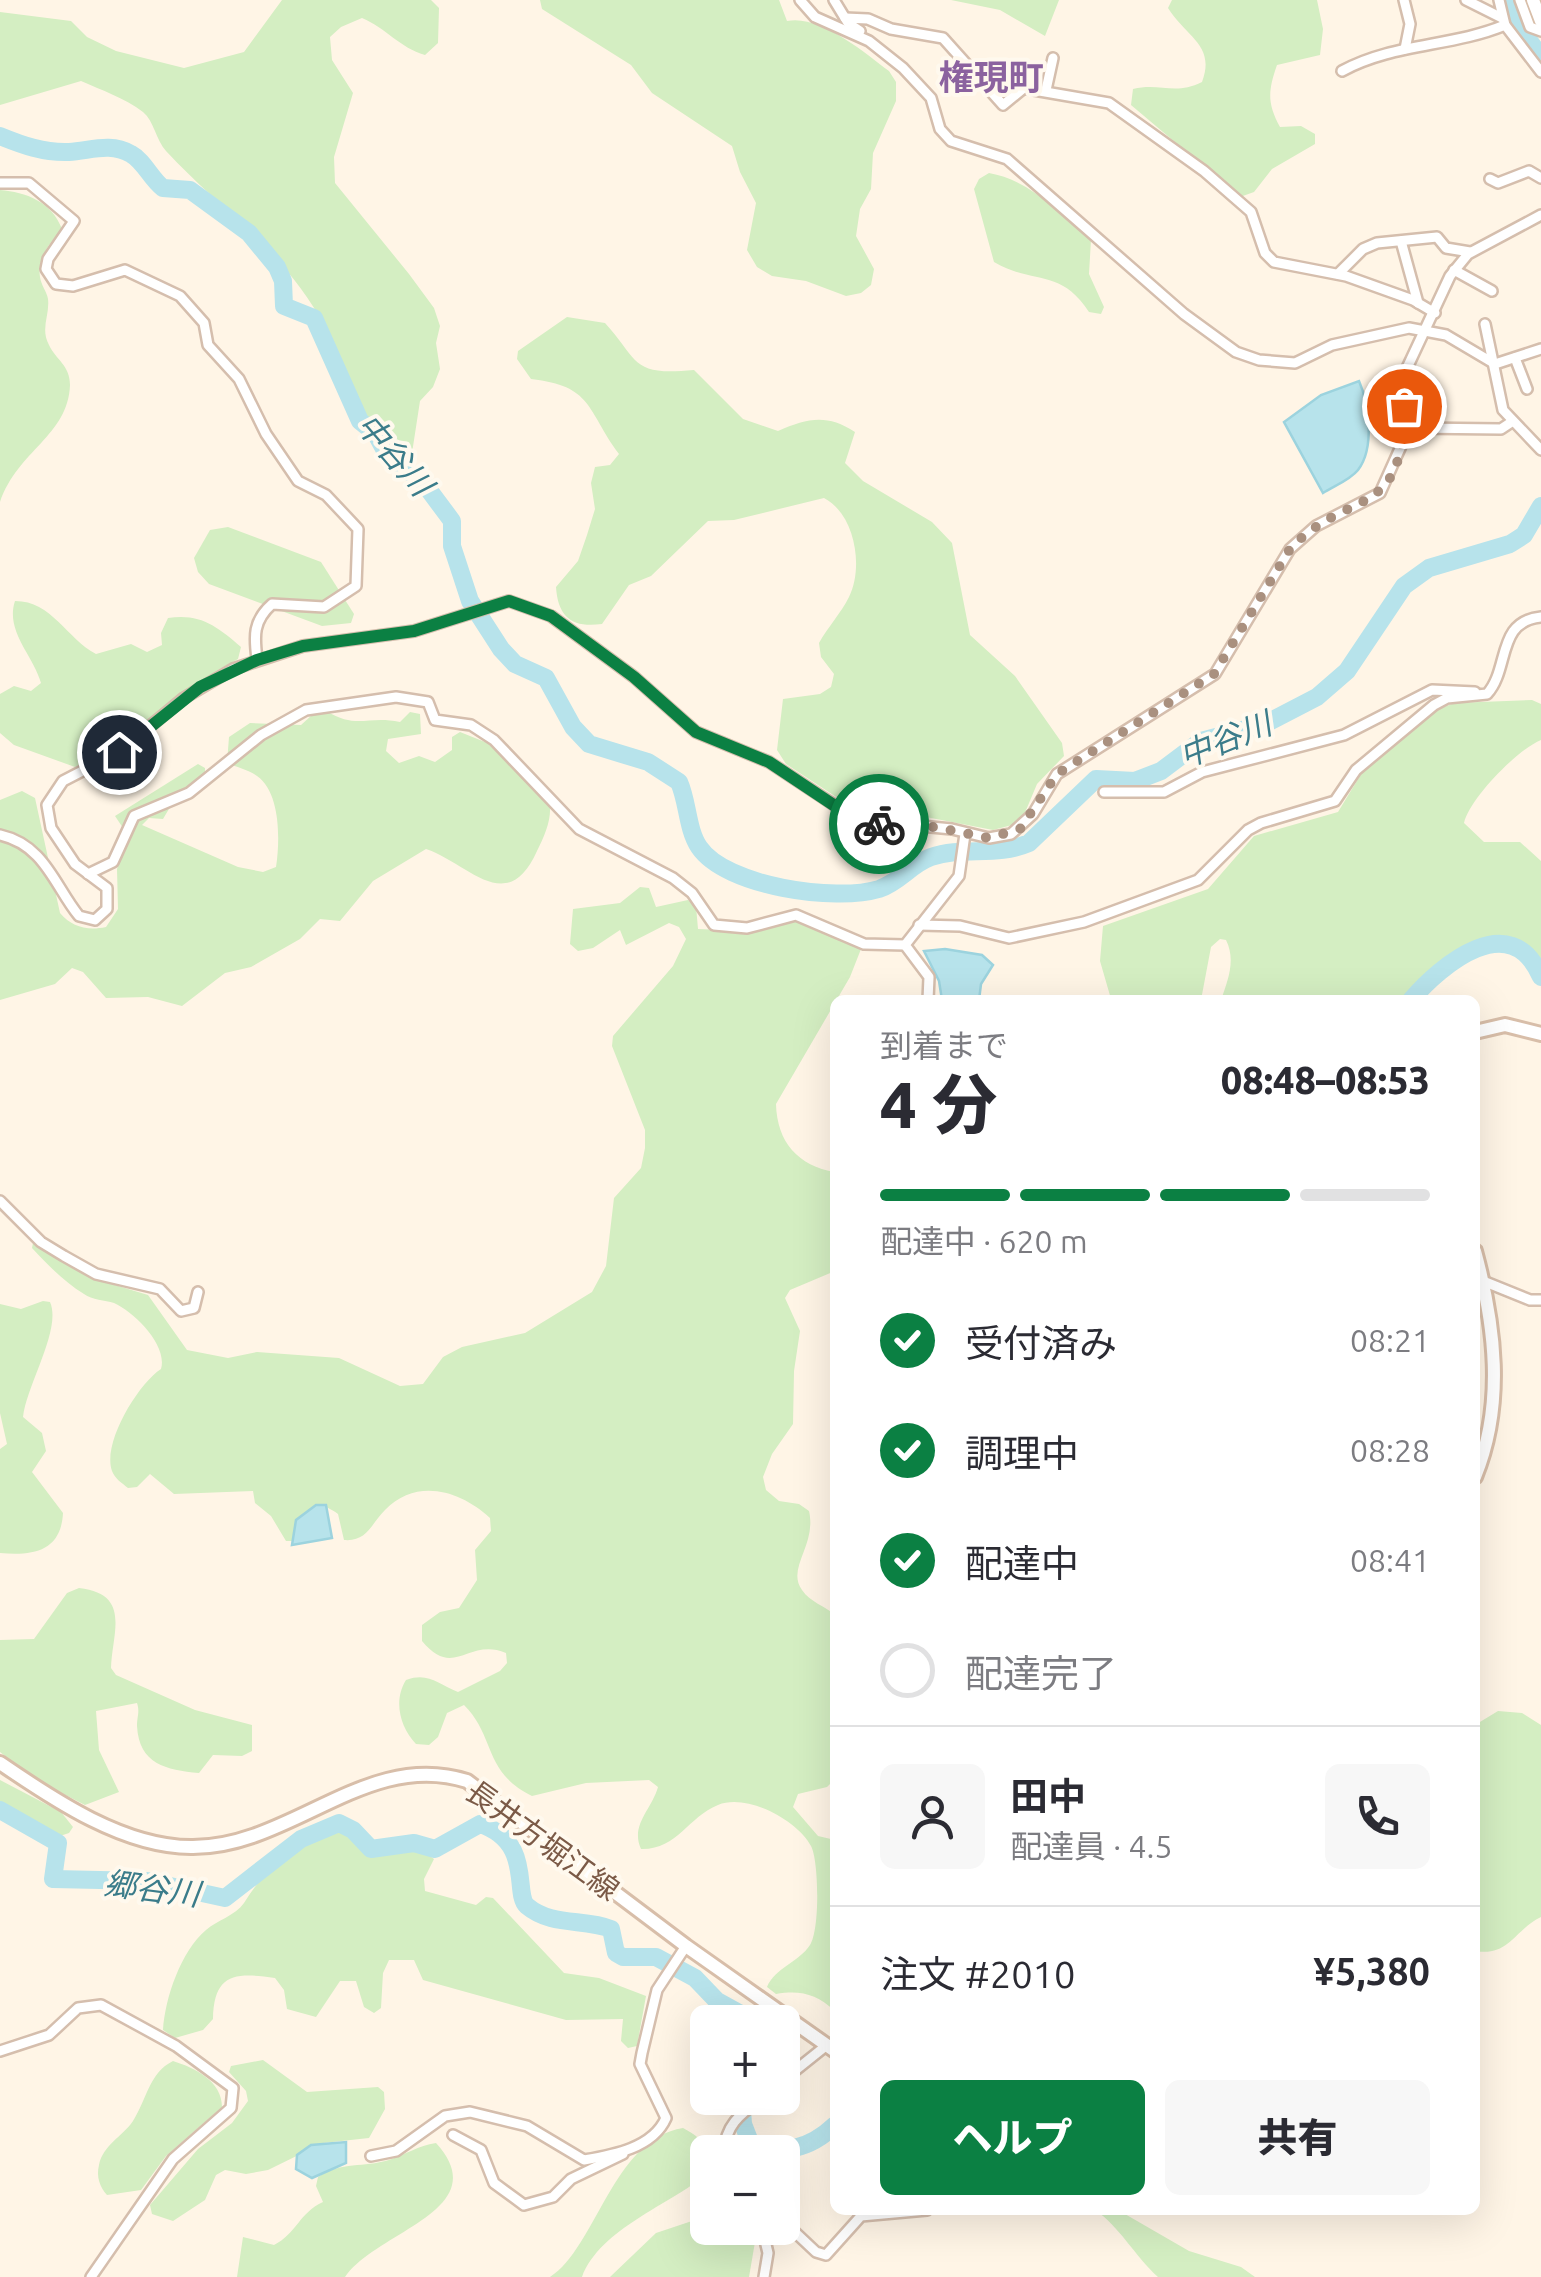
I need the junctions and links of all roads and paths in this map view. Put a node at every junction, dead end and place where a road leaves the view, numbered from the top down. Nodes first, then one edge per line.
1 (800, 0) edge
2 (834, 0) edge
3 (1404, 0) edge
4 (1466, 0) edge
5 (1499, 0) edge
6 (1520, 0) edge
7 (1533, 0) edge
8 (845, 18) junction
9 (1504, 21) junction
10 (1541, 21) edge
11 (1541, 31) edge
12 (869, 41) junction
13 (1405, 50) junction
14 (1053, 58) dead end
15 (1342, 70) dead end
16 (1541, 72) edge
17 (1014, 76) dead end
18 (1025, 86) junction
19 (1046, 90) junction
20 (1541, 178) edge
21 (1490, 179) dead end
22 (0, 184) edge
23 (1541, 215) edge
24 (1401, 241) junction
25 (1470, 252) junction
26 (1454, 270) junction
27 (1338, 274) junction
28 (1492, 291) dead end
29 (1418, 303) junction
30 (1435, 313) junction
31 (1486, 324) dead end
32 (1428, 330) junction
33 (1541, 349) edge
34 (1515, 358) junction
35 (1496, 364) junction
36 (1526, 389) dead end
37 (1404, 412) junction
38 (1510, 423) junction
39 (1541, 450) edge
40 (1541, 617) edge
41 (257, 660) junction
42 (1488, 694) junction
43 (1104, 792) dead end
44 (0, 835) edge
45 (964, 839) junction
46 (88, 874) junction
47 (919, 926) junction
48 (905, 945) junction
49 (928, 995) edge
50 (1480, 1031) edge
51 (1541, 1034) edge
52 (0, 1202) edge
53 (1480, 1270) edge
54 (1483, 1281) junction
55 (198, 1292) dead end
56 (1541, 1300) edge
57 (1480, 1459) edge
58 (0, 1763) edge
59 (686, 1946) junction
60 (830, 2047) edge
61 (830, 2049) edge
62 (0, 2051) edge
63 (800, 2069) edge
64 (453, 2135) dead end
65 (624, 2152) junction
66 (372, 2156) dead end
67 (871, 2215) edge
68 (800, 2237) edge
69 (766, 2245) edge
70 (91, 2277) edge
71 (764, 2277) edge

1 - 12 street
2 - 8 street
3 - 13 street
4 - 9 street
5 - 9 street
6 - 11 street
7 - 10 main road
8 - 12 street
8 - 18 street
9 - 13 street
9 - 16 street
12 - 32 street
13 - 15 street
14 - 19 street
17 - 18 street
18 - 19 street
19 - 27 street
20 - 21 street
22 - 41 street
23 - 25 street
24 - 25 street
24 - 27 street
24 - 29 street
25 - 26 street
26 - 28 street
26 - 30 street
27 - 29 street
29 - 30 street
30 - 32 street
31 - 35 street
32 - 35 street
32 - 37 street
33 - 34 street
34 - 35 street
34 - 36 street
35 - 38 street
37 - 38 street
37 - 45 street
38 - 39 street
40 - 42 street
41 - 45 street
41 - 46 street
42 - 43 street
42 - 47 street
44 - 46 street
45 - 47 street
46 - 48 street
47 - 48 street
48 - 49 street
50 - 51 main road
52 - 55 street
53 - 54 main road
54 - 56 street
54 - 57 main road
58 - 59 main road, 長井方堀江線
59 - 60 main road, 長井方堀江線
59 - 65 street
61 - 63 street
62 - 70 street
64 - 65 street
65 - 66 street
67 - 68 street
69 - 71 street

